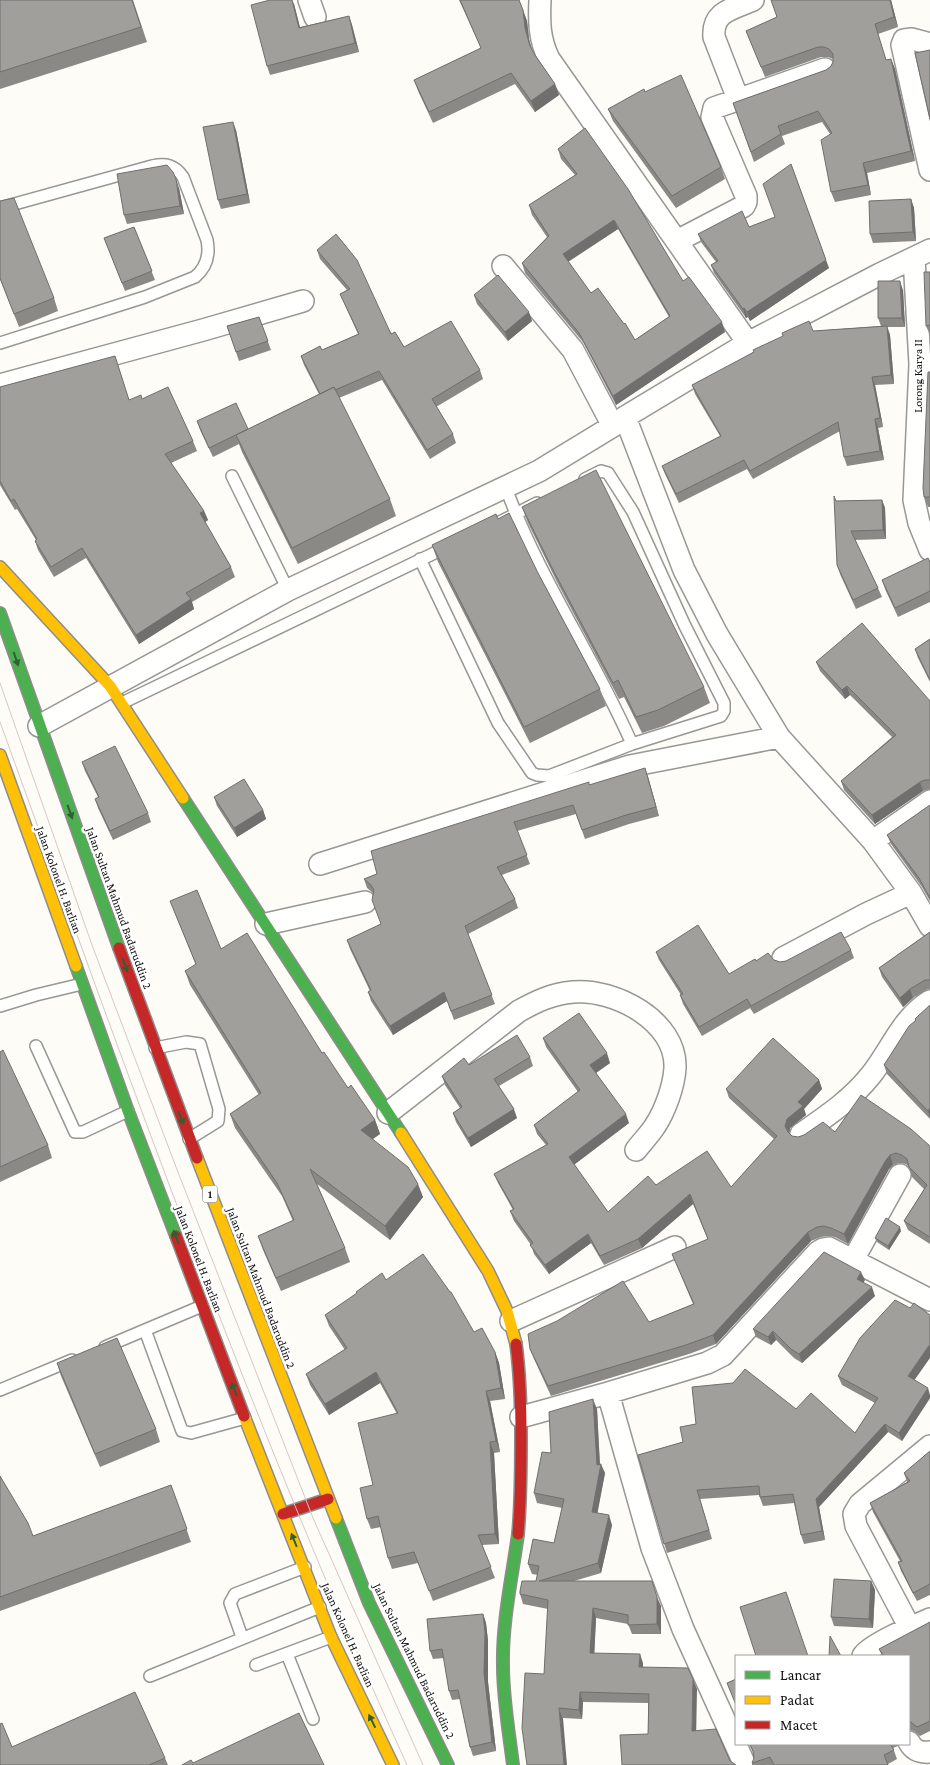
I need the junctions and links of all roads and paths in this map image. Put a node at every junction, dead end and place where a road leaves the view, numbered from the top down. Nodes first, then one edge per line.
1 (540, 0) edge
2 (753, 0) edge
3 (930, 44) edge
4 (824, 69) edge
5 (738, 99) junction
6 (930, 170) edge
7 (0, 208) edge
8 (677, 241) junction
9 (922, 254) edge
10 (503, 266) dead end
11 (303, 301) dead end
12 (0, 342) edge
13 (748, 343) junction
14 (925, 365) edge
15 (0, 385) edge
16 (619, 422) junction
17 (232, 476) dead end
18 (574, 484) edge
19 (506, 488) junction
20 (549, 497) edge
21 (515, 514) junction
22 (487, 528) edge
23 (454, 544) edge
24 (930, 550) edge
25 (420, 559) junction
26 (0, 568) edge
27 (288, 590) junction
28 (0, 613) edge
29 (116, 694) junction
30 (39, 726) junction
31 (779, 737) junction
32 (632, 744) junction
33 (0, 755) edge
34 (930, 801) edge
35 (873, 841) junction
36 (320, 864) dead end
37 (911, 893) junction
38 (365, 902) dead end
39 (266, 924) junction
40 (930, 926) edge
41 (783, 958) dead end
42 (82, 984) junction
43 (930, 1001) edge
44 (0, 1006) edge
45 (36, 1046) dead end
46 (155, 1048) junction
47 (128, 1110) junction
48 (388, 1113) junction
49 (801, 1134) edge
50 (189, 1139) junction
51 (636, 1150) dead end
52 (900, 1175) dead end
53 (675, 1247) dead end
54 (853, 1260) junction
55 (930, 1300) edge
56 (202, 1306) junction
57 (511, 1321) junction
58 (145, 1330) junction
59 (0, 1390) edge
60 (608, 1393) junction
61 (521, 1417) junction
62 (245, 1418) junction
63 (930, 1446) edge
64 (328, 1499) junction
65 (283, 1514) junction
66 (304, 1567) junction
67 (320, 1607) junction
68 (930, 1619) edge
69 (910, 1628) junction
70 (331, 1637) junction
71 (242, 1638) junction
72 (287, 1654) junction
73 (863, 1655) edge
74 (256, 1665) dead end
75 (150, 1676) dead end
76 (313, 1719) dead end
77 (735, 1743) edge
78 (910, 1744) edge
79 (736, 1745) edge
80 (930, 1752) edge
81 (394, 1765) edge
82 (448, 1765) edge
83 (513, 1765) edge
84 (745, 1765) edge

1 - 8 street
2 - 5 street
3 - 6 street
4 - 5 street
5 - 8 street
7 - 12 lane
8 - 13 street
9 - 13 street
9 - 14 street, Lorong Karya II
10 - 16 street
11 - 15 street
13 - 16 street
14 - 24 street, Lorong Karya II
16 - 19 street
16 - 31 street
17 - 27 lane
18 - 32 lane
19 - 21 lane
19 - 27 street
20 - 21 lane
21 - 22 lane
21 - 32 lane
23 - 25 lane
25 - 29 lane
25 - 32 lane
26 - 29 main road
27 - 29 street
28 -> 30 main road, Jalan Sultan Mahmud Badaruddin 2 / 1
29 - 30 street
29 - 39 main road
30 -> 46 main road, Jalan Sultan Mahmud Badaruddin 2 / 1
31 - 35 street
31 - 36 street
33 - 42 main road, Jalan Kolonel H. Barlian
34 - 35 street
35 - 37 street
37 - 40 street
37 - 41 street
38 - 39 street
39 - 48 main road
42 - 44 lane
42 - 47 main road, Jalan Kolonel H. Barlian
43 - 49 street
45 - 47 lane
46 -> 50 main road, Jalan Sultan Mahmud Badaruddin 2 / 1
46 - 50 lane
56 -> 47 main road, Jalan Kolonel H. Barlian
48 - 51 street
48 - 57 main road
50 - 64 main road, Jalan Sultan Mahmud Badaruddin 2 / 1
52 - 54 street
53 - 57 street
54 - 55 street
54 - 60 street
56 - 58 lane
62 -> 56 main road, Jalan Kolonel H. Barlian
57 - 61 main road
58 - 59 lane
58 - 62 lane
60 - 61 street
60 - 77 street
61 - 83 main road
62 - 65 main road, Jalan Kolonel H. Barlian
63 - 69 street
64 - 65 main road
64 - 82 main road, Jalan Sultan Mahmud Badaruddin 2 / 1
66 -> 65 main road, Jalan Kolonel H. Barlian
66 - 67 main road, Jalan Kolonel H. Barlian
66 - 71 lane
67 - 70 main road, Jalan Kolonel H. Barlian
67 - 71 lane
68 - 69 street
69 - 73 street
70 - 72 lane
81 -> 70 main road, Jalan Kolonel H. Barlian
71 - 75 lane
72 - 74 lane
72 - 76 lane
78 - 80 street
79 - 84 street

